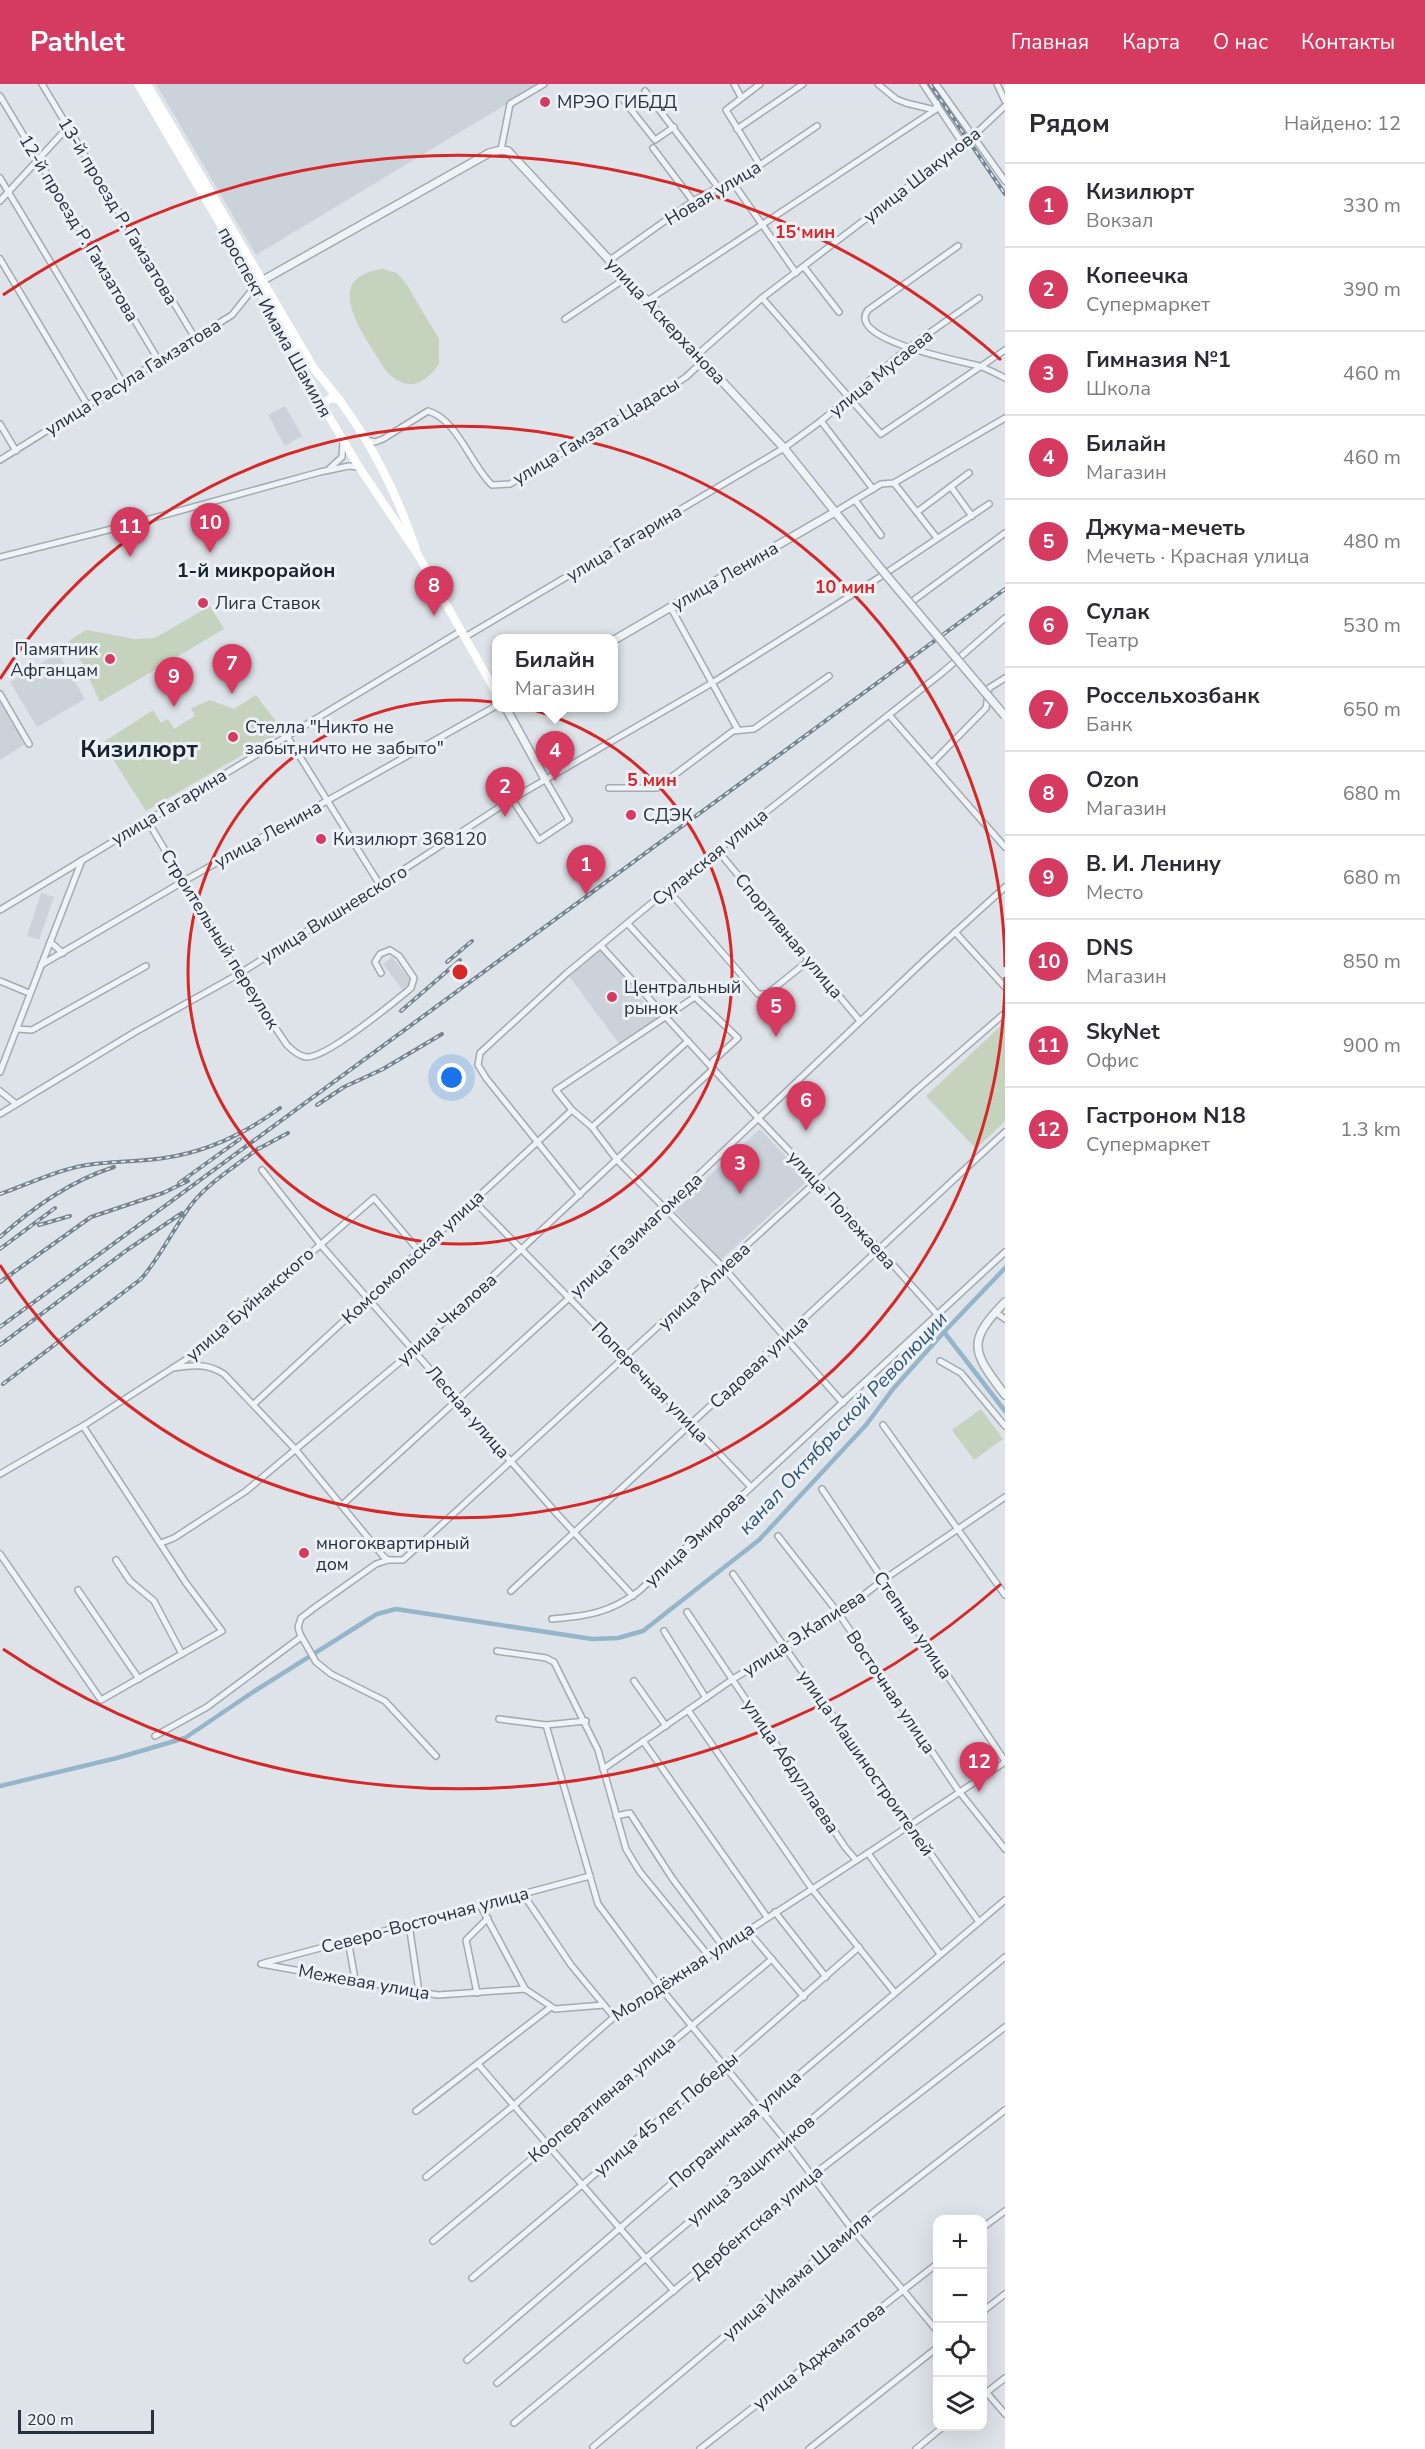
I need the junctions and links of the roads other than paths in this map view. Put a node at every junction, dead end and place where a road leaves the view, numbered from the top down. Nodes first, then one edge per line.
1 (42, 84) edge
2 (138, 84) edge
3 (147, 84) edge
4 (544, 84) edge
5 (734, 84) edge
6 (760, 84) edge
7 (803, 84) edge
8 (878, 84) edge
9 (923, 84) edge
10 (936, 84) edge
11 (997, 84) edge
12 (645, 91) dead end
13 (0, 96) edge
14 (621, 97) dead end
15 (741, 97) junction
16 (1005, 101) edge
17 (937, 103) junction
18 (1005, 106) edge
19 (935, 110) junction
20 (817, 126) dead end
21 (68, 127) junction
22 (674, 127) junction
23 (737, 129) junction
24 (973, 136) junction
25 (963, 144) junction
26 (653, 148) dead end
27 (501, 150) junction
28 (38, 159) junction
29 (760, 165) junction
30 (0, 178) edge
31 (731, 180) junction
32 (1005, 181) edge
33 (718, 187) junction
34 (8, 192) junction
35 (0, 201) edge
36 (693, 201) junction
37 (760, 223) junction
38 (958, 246) dead end
39 (0, 259) edge
40 (609, 260) junction
41 (804, 267) junction
42 (796, 273) junction
43 (626, 278) junction
44 (259, 283) junction
45 (762, 298) junction
46 (979, 298) dead end
47 (647, 301) junction
48 (839, 312) dead end
49 (565, 319) dead end
50 (195, 338) junction
51 (908, 348) junction
52 (1005, 350) edge
53 (697, 355) junction
54 (159, 361) junction
55 (703, 361) junction
56 (981, 367) junction
57 (1005, 378) edge
58 (123, 383) junction
59 (849, 398) junction
60 (340, 400) junction
61 (88, 405) junction
62 (324, 408) junction
63 (1005, 418) edge
64 (821, 421) junction
65 (0, 424) edge
66 (342, 439) junction
67 (363, 439) junction
68 (383, 439) junction
69 (784, 448) junction
70 (16, 450) junction
71 (375, 458) junction
72 (0, 460) edge
73 (359, 467) junction
74 (320, 472) junction
75 (969, 473) dead end
76 (894, 483) junction
77 (951, 487) junction
78 (873, 489) junction
79 (394, 492) junction
80 (378, 499) junction
81 (855, 500) junction
82 (989, 504) dead end
83 (835, 512) junction
84 (917, 512) junction
85 (972, 516) junction
86 (1005, 532) edge
87 (880, 535) dead end
88 (937, 538) junction
89 (418, 555) junction
90 (0, 557) edge
91 (914, 600) dead end
92 (671, 608) junction
93 (1005, 618) edge
94 (463, 634) junction
95 (618, 638) edge
96 (829, 676) dead end
97 (1005, 678) edge
98 (712, 683) junction
99 (492, 685) edge
100 (0, 693) edge
101 (492, 708) edge
102 (508, 712) edge
103 (889, 715) junction
104 (1005, 716) edge
105 (738, 730) junction
106 (287, 736) junction
107 (29, 744) dead end
108 (932, 763) junction
109 (545, 779) junction
110 (609, 788) dead end
111 (512, 799) junction
112 (327, 800) junction
113 (147, 820) junction
114 (1005, 847) edge
115 (718, 851) junction
116 (83, 858) junction
117 (184, 880) junction
118 (380, 885) junction
119 (1005, 887) edge
120 (668, 890) junction
121 (0, 910) edge
122 (628, 924) junction
123 (956, 932) junction
124 (50, 942) junction
125 (601, 946) junction
126 (63, 953) junction
127 (808, 961) junction
128 (41, 965) junction
129 (146, 966) dead end
130 (239, 974) junction
131 (381, 974) dead end
132 (0, 981) edge
133 (1005, 987) edge
134 (29, 993) junction
135 (695, 996) junction
136 (1005, 1013) edge
137 (666, 1017) junction
138 (860, 1022) junction
139 (17, 1029) junction
140 (688, 1041) junction
141 (712, 1069) junction
142 (0, 1072) edge
143 (0, 1091) edge
144 (15, 1103) junction
145 (572, 1110) junction
146 (0, 1114) edge
147 (759, 1119) junction
148 (592, 1127) junction
149 (1005, 1131) edge
150 (537, 1144) junction
151 (617, 1160) junction
152 (262, 1170) dead end
153 (818, 1181) junction
154 (580, 1195) junction
155 (473, 1200) junction
156 (664, 1208) junction
157 (320, 1244) junction
158 (878, 1250) junction
159 (419, 1251) junction
160 (521, 1251) junction
161 (1005, 1252) edge
162 (723, 1267) junction
163 (369, 1298) junction
164 (569, 1299) junction
165 (1005, 1302) edge
166 (995, 1312) junction
167 (937, 1314) junction
168 (1005, 1319) edge
169 (784, 1338) junction
170 (414, 1350) junction
171 (627, 1357) junction
172 (940, 1361) dead end
173 (173, 1368) junction
174 (1005, 1395) edge
175 (458, 1401) junction
176 (843, 1403) junction
177 (254, 1404) junction
178 (692, 1425) junction
179 (884, 1425) dead end
180 (83, 1426) junction
181 (1005, 1426) edge
182 (296, 1450) junction
183 (511, 1461) junction
184 (0, 1474) edge
185 (751, 1488) junction
186 (822, 1489) dead end
187 (1005, 1497) edge
188 (342, 1505) junction
189 (959, 1528) junction
190 (576, 1533) junction
191 (778, 1536) dead end
192 (161, 1543) junction
193 (0, 1554) edge
194 (116, 1560) dead end
195 (388, 1560) junction
196 (733, 1574) dead end
197 (883, 1580) junction
198 (78, 1590) dead end
199 (511, 1592) dead end
200 (1005, 1595) edge
201 (633, 1596) junction
202 (687, 1612) dead end
203 (839, 1614) junction
204 (552, 1619) dead end
205 (664, 1631) dead end
206 (302, 1637) junction
207 (785, 1646) junction
208 (497, 1651) dead end
209 (182, 1654) junction
210 (139, 1679) junction
211 (733, 1679) junction
212 (634, 1681) dead end
213 (706, 1698) junction
214 (688, 1710) junction
215 (499, 1719) dead end
216 (586, 1721) junction
217 (546, 1725) junction
218 (666, 1726) junction
219 (155, 1736) dead end
220 (643, 1741) junction
221 (436, 1756) dead end
222 (1005, 1761) edge
223 (603, 1769) junction
224 (958, 1791) junction
225 (616, 1816) junction
226 (909, 1826) junction
227 (1005, 1849) edge
228 (868, 1853) junction
229 (856, 1860) junction
230 (590, 1876) junction
231 (812, 1889) junction
232 (523, 1894) junction
233 (1005, 1900) edge
234 (480, 1905) junction
235 (775, 1912) junction
236 (767, 1917) junction
237 (488, 1918) junction
238 (979, 1922) junction
239 (409, 1924) junction
240 (747, 1930) junction
241 (348, 1941) junction
242 (722, 1946) junction
243 (859, 1947) junction
244 (940, 1954) junction
245 (708, 1955) junction
246 (1005, 1957) edge
247 (771, 1959) junction
248 (261, 1964) joint
249 (826, 1977) junction
250 (355, 1979) junction
251 (659, 1986) junction
252 (525, 1989) junction
253 (419, 1992) junction
254 (477, 1993) junction
255 (895, 1993) junction
256 (804, 1997) junction
257 (604, 2005) junction
258 (551, 2007) junction
259 (614, 2017) junction
260 (692, 2025) junction
261 (1005, 2026) edge
262 (478, 2064) junction
263 (724, 2065) junction
264 (513, 2106) junction
265 (759, 2108) junction
266 (416, 2110) dead end
267 (1005, 2110) edge
268 (786, 2141) junction
269 (547, 2145) junction
270 (813, 2175) junction
271 (426, 2177) dead end
272 (581, 2185) junction
273 (1005, 2211) edge
274 (987, 2224) edge
275 (619, 2229) junction
276 (852, 2229) junction
277 (433, 2241) dead end
278 (644, 2258) junction
279 (933, 2267) edge
280 (472, 2278) dead end
281 (903, 2290) junction
282 (674, 2291) junction
283 (1005, 2294) edge
284 (987, 2308) edge
285 (933, 2326) edge
286 (933, 2352) edge
287 (467, 2360) dead end
288 (1005, 2379) edge
289 (497, 2383) dead end
290 (987, 2392) edge
291 (987, 2396) edge
292 (1005, 2414) edge
293 (514, 2423) dead end
294 (939, 2431) edge
295 (593, 2447) dead end
296 (700, 2449) edge
297 (809, 2449) edge
298 (916, 2449) edge

1 - 21 street, 13-й проезд Р. Гамзатова
2 - 44 main road, проспект Имама Шамиля
3 - 44 main road, проспект Имама Шамиля
4 - 27 street
5 - 15 street
6 - 15 street
7 - 23 street
8 - 19 street
9 - 17 street
10 - 24 street
11 - 16 street
12 - 22 street
13 - 28 street, 12-й проезд Р. Гамзатова
14 - 22 street
15 - 23 street
17 - 19 street
17 - 25 street
18 - 24 street, улица Шакунова
19 - 37 street
20 - 29 street, Новая улица
21 - 28 street
21 - 50 street, 13-й проезд Р. Гамзатова
22 - 33 street
23 - 29 street
24 - 25 street, улица Шакунова
24 - 32 street
25 - 41 street, улица Шакунова
26 - 36 street
27 - 40 street, улица Аскерханова
27 - 44 street
28 - 34 street
28 - 54 street, 12-й проезд Р. Гамзатова
29 - 31 street, Новая улица
30 - 34 street
31 - 33 street, Новая улица
31 - 37 street
33 - 36 street, Новая улица
34 - 35 street
34 - 58 street
36 - 40 street, Новая улица
37 - 42 street
37 - 47 street
38 - 51 street
39 - 61 street
40 - 43 street, улица Аскерханова
41 - 42 street, улица Шакунова
41 - 48 street
42 - 45 street, улица Шакунова
43 - 47 street, улица Аскерханова
43 - 49 street
44 - 50 street, улица Расула Гамзатова
44 - 60 main road, проспект Имама Шамиля
44 - 62 main road, проспект Имама Шамиля
45 - 53 street, улица Шакунова
45 - 59 street
46 - 51 street, улица Мусаева
47 - 53 street, улица Аскерханова
50 - 54 street, улица Расула Гамзатова
51 - 56 street
51 - 59 street, улица Мусаева
52 - 56 street
53 - 55 street, улица Аскерханова
54 - 58 street, улица Расула Гамзатова
55 - 68 street, улица Гамзата Цадасы
55 - 69 street, улица Аскерханова
56 - 57 street
56 - 59 street
58 - 61 street, улица Расула Гамзатова
59 - 64 street, улица Мусаева
60 - 62 main road
60 - 67 main road, проспект Имама Шамиля
61 - 70 street, улица Расула Гамзатова
62 - 66 main road, проспект Имама Шамиля
63 - 76 street
64 - 69 street, улица Мусаева
64 - 78 street
65 - 70 street
66 - 73 main road, проспект Имама Шамиля
66 - 74 street
67 - 68 street
67 - 71 main road, проспект Имама Шамиля
68 - 71 street
69 - 83 street, улица Аскерханова
69 - 94 street, улица Гагарина
70 - 72 street, улица Расула Гамзатова
71 - 79 main road, проспект Имама Шамиля
73 - 74 street
73 - 80 main road, проспект Имама Шамиля
74 - 90 street
75 - 77 street
76 - 78 street
76 - 84 street
77 - 84 street
77 - 85 street
78 - 81 street
79 - 80 main road
79 - 89 main road, проспект Имама Шамиля
80 - 89 main road, проспект Имама Шамиля
81 - 83 street
81 - 87 street
82 - 85 street, улица Вишневского
83 - 92 street, улица Ленина
83 - 104 street, улица Аскерханова, bridge
84 - 88 street
85 - 88 street, улица Вишневского
86 - 91 street
88 - 98 street, улица Вишневского
89 - 94 main road, проспект Имама Шамиля
92 - 95 street, улица Ленина
92 - 98 street
93 - 103 street, Сулакская улица
94 - 99 main road, проспект Имама Шамиля
94 - 106 street, улица Гагарина
96 - 105 street
97 - 108 street
98 - 105 street
98 - 109 street, улица Вишневского
100 - 107 street
101 - 112 street, улица Ленина
102 - 109 street
103 - 108 street
103 - 115 street, Сулакская улица
105 - 110 street
106 - 112 street
106 - 113 street, улица Гагарина
108 - 114 street
109 - 111 street, улица Вишневского
109 - 111 street
111 - 118 street, улица Вишневского
112 - 117 street, улица Ленина
112 - 118 street
113 - 116 street, улица Гагарина
113 - 117 street, Строительный переулок
115 - 120 street, Сулакская улица
115 - 127 street, Спортивная улица
116 - 121 street, улица Гагарина
116 - 124 street
117 - 126 street, улица Ленина
117 - 130 street, Строительный переулок
118 - 130 street, улица Вишневского
119 - 123 street, улица Газимагомеда
120 - 122 street, Сулакская улица
120 - 127 street
122 - 125 street, Сулакская улица
122 - 135 street
123 - 133 street
123 - 138 street, улица Газимагомеда
124 - 126 street
124 - 128 street
125 - 137 street, улица Полежаева
125 - 150 street, Сулакская улица
126 - 128 street, улица Ленина
127 - 138 street, Спортивная улица
128 - 134 street
129 - 139 street
130 - 131 street, Строительный переулок
130 - 144 street, улица Вишневского
132 - 134 street
134 - 139 street
135 - 137 street
135 - 141 street, улица Чкалова
136 - 153 street, улица Алиева
137 - 140 street, улица Полежаева
137 - 145 street
138 - 147 street, улица Газимагомеда
139 - 142 street
140 - 141 street, улица Полежаева
140 - 148 street
141 - 147 street, улица Полежаева
141 - 151 street, улица Чкалова
143 - 144 street
144 - 146 street, улица Вишневского
145 - 148 street
145 - 150 street, Комсомольская улица
147 - 153 street, улица Полежаева
147 - 156 street, улица Газимагомеда
148 - 151 street
149 - 158 street, Садовая улица
150 - 154 street
150 - 155 street, Комсомольская улица
151 - 154 street, улица Чкалова
151 - 156 street
152 - 157 street, Лесная улица
153 - 158 street, улица Полежаева
153 - 162 street, улица Алиева
154 - 160 street, улица Чкалова
155 - 159 street, Комсомольская улица
155 - 160 street, Поперечная улица
156 - 162 street
156 - 164 street, улица Газимагомеда
157 - 159 street, улица Буйнакского
157 - 163 street, Лесная улица
157 - 173 street, улица Буйнакского
158 - 167 street, улица Полежаева
158 - 169 street, Садовая улица
159 - 163 street, Комсомольская улица
160 - 164 street, Поперечная улица
160 - 170 street, улица Чкалова
161 - 167 street, улица Эмирова
162 - 169 street
162 - 171 street, улица Алиева
163 - 170 street, Лесная улица
163 - 177 street, Комсомольская улица
164 - 171 street, Поперечная улица
164 - 175 street, улица Газимагомеда
165 - 166 street
166 - 168 street
166 - 174 street
167 - 176 street, улица Эмирова
169 - 176 street
169 - 178 street, Садовая улица
170 - 175 street, Лесная улица
170 - 182 street, улица Чкалова
171 - 178 street, Поперечная улица
171 - 183 street, улица Алиева
172 - 181 street
173 - 177 street
173 - 180 street, улица Буйнакского
175 - 183 street, Лесная улица
175 - 188 street, улица Газимагомеда
176 - 185 street, улица Эмирова
177 - 182 street
178 - 185 street, Поперечная улица
178 - 190 street, Садовая улица
179 - 189 street
180 - 184 street, улица Буйнакского
180 - 192 street
182 - 188 street
182 - 192 street, улица Чкалова
183 - 190 street, Лесная улица
183 - 195 street, улица Алиева
185 - 201 street, улица Эмирова
186 - 197 street, Степная улица
187 - 189 street, улица Э.Капиева
188 - 195 street
189 - 197 street, улица Э.Капиева
189 - 200 street
190 - 199 street, Садовая улица
190 - 201 street, Лесная улица
191 - 203 street, Восточная улица
192 - 209 street
193 - 210 street
194 - 209 street
195 - 206 street
196 - 207 street, улица Машиностроителей
197 - 203 street, улица Э.Капиева
197 - 222 street, Степная улица
198 - 210 street
201 - 204 street, улица Эмирова
202 - 211 street, улица Абдуллаева
203 - 207 street, улица Э.Капиева
203 - 224 street, Восточная улица
205 - 213 street
206 - 219 street
206 - 221 street
207 - 211 street, улица Э.Капиева
207 - 226 street, улица Машиностроителей
208 - 216 street
209 - 210 street
211 - 213 street, улица Э.Капиева
211 - 229 street, улица Абдуллаева
212 - 218 street
213 - 214 street, улица Э.Капиева
214 - 218 street, улица Э.Капиева
214 - 231 street
215 - 217 street
216 - 217 street
216 - 223 street
217 - 230 street
218 - 220 street, улица Э.Капиева
220 - 223 street, улица Э.Капиева
220 - 236 street
222 - 224 street, Молодёжная улица
223 - 225 street
224 - 226 street, Молодёжная улица
224 - 227 street, Восточная улица
225 - 242 street
225 - 245 street
226 - 228 street, Молодёжная улица
226 - 238 street, улица Машиностроителей
228 - 229 street, Молодёжная улица
228 - 244 street
229 - 231 street, Молодёжная улица
230 - 232 street, Северо-Восточная улица
230 - 251 street
231 - 235 street, Молодёжная улица
231 - 243 street
232 - 234 street, Северо-Восточная улица
232 - 257 street
233 - 238 street, Пограничная улица
234 - 237 street
234 - 239 street, Северо-Восточная улица
235 - 236 street, Молодёжная улица
235 - 249 street
236 - 240 street, Молодёжная улица
237 - 252 street
237 - 254 street
238 - 244 street, Пограничная улица
239 - 241 street, Северо-Восточная улица
239 - 253 street
240 - 242 street, Молодёжная улица
240 - 247 street
241 - 248 street, Северо-Восточная улица
241 - 250 street
242 - 245 street, Молодёжная улица
243 - 249 street, улица 45 лет Победы
243 - 255 street
244 - 255 street, Пограничная улица
245 - 251 street, Молодёжная улица
246 - 268 street, улица Защитников
247 - 256 street
247 - 260 street, Кооперативная улица
248 - 250 street, Межевая улица
249 - 256 street, улица 45 лет Победы
250 - 253 street, Межевая улица
251 - 259 street, Молодёжная улица
251 - 260 street
252 - 254 street, Межевая улица
252 - 258 street
253 - 254 street, Межевая улица
255 - 265 street, Пограничная улица
256 - 263 street, улица 45 лет Победы
257 - 258 street
257 - 259 street
258 - 262 street
259 - 264 street, Молодёжная улица
260 - 263 street
260 - 269 street, Кооперативная улица
261 - 270 street, Дербентская улица
262 - 264 street
262 - 266 street
263 - 265 street
263 - 272 street, улица 45 лет Победы
264 - 269 street
264 - 271 street, Молодёжная улица
265 - 268 street
265 - 275 street, Пограничная улица
267 - 276 street, улица Имама Шамиля
268 - 270 street
268 - 278 street, улица Защитников
269 - 272 street
269 - 277 street, Кооперативная улица
270 - 276 street
270 - 282 street, Дербентская улица
272 - 275 street
272 - 280 street, улица 45 лет Победы
273 - 274 street
275 - 278 street
275 - 287 street, Пограничная улица
276 - 281 street
276 - 295 street, улица Имама Шамиля
278 - 282 street
278 - 289 street, улица Защитников
279 - 281 street, улица Аджаматова
281 - 285 street
281 - 296 street, улица Аджаматова
282 - 293 street, Дербентская улица
283 - 284 street
286 - 297 street
288 - 290 street
291 - 292 street
294 - 298 street

